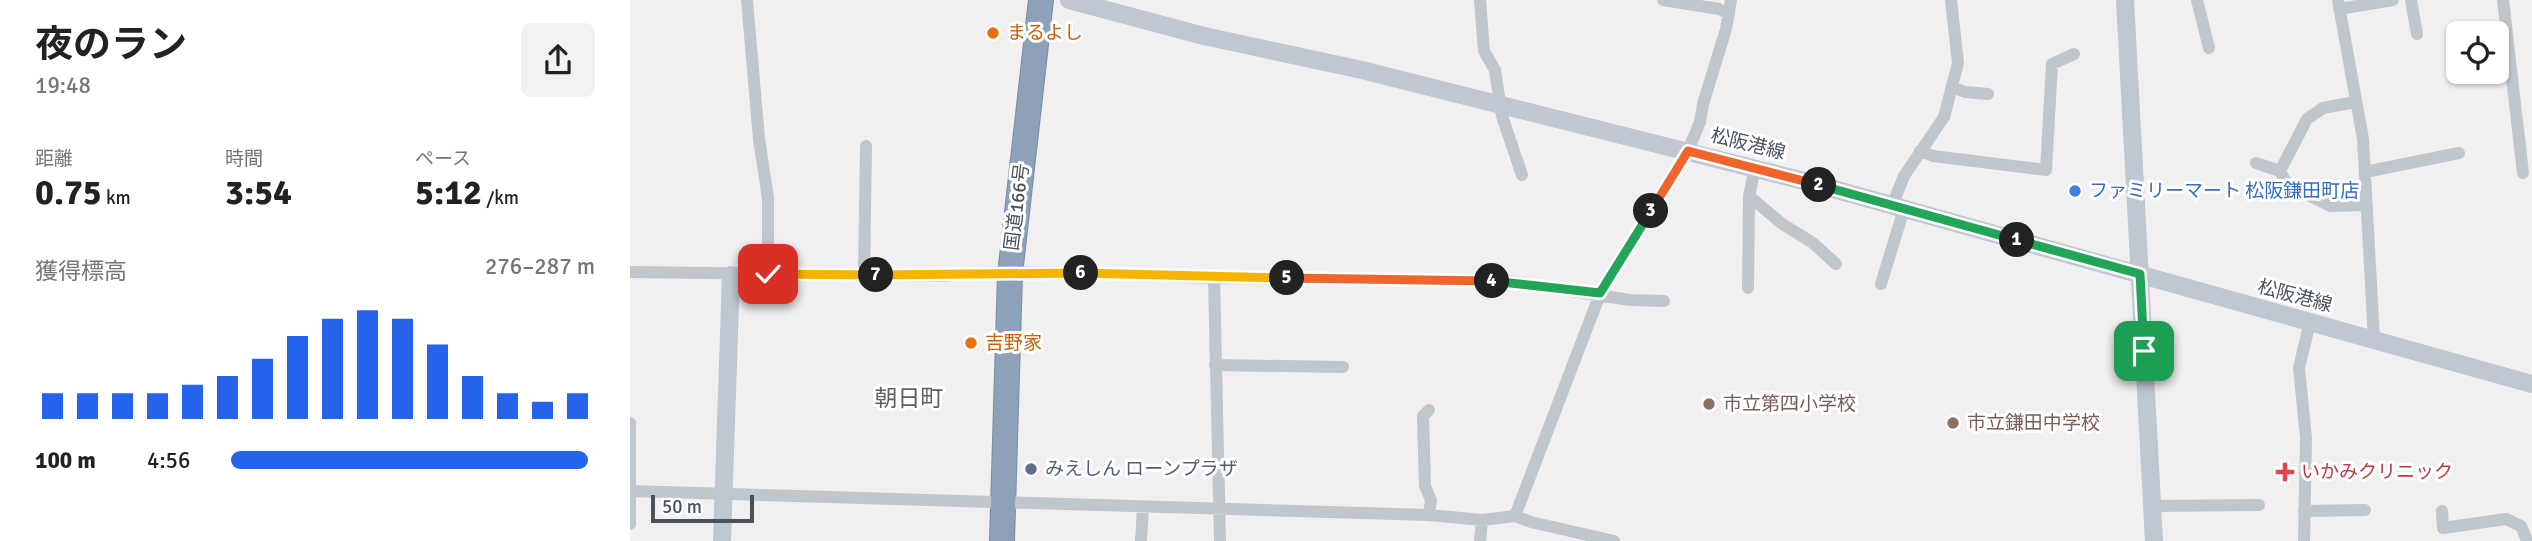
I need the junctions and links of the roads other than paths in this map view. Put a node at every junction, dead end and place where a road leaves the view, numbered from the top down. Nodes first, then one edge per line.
1 (747, 0) edge
2 (1041, 0) edge
3 (1069, 0) edge
4 (1480, 0) edge
5 (1663, 0) edge
6 (1731, 0) edge
7 (1951, 0) edge
8 (2126, 0) edge
9 (2197, 0) edge
10 (2392, 0) edge
11 (2412, 0) edge
12 (2503, 0) edge
13 (2339, 5) edge
14 (1729, 14) junction
15 (2417, 34) dead end
16 (2209, 47) dead end
17 (2074, 54) dead end
18 (1952, 87) junction
19 (1988, 94) dead end
20 (2355, 102) junction
21 (1500, 106) junction
22 (866, 146) dead end
23 (1688, 151) junction
24 (1920, 151) junction
25 (2459, 153) dead end
26 (2256, 163) dead end
27 (1755, 168) junction
28 (2280, 170) junction
29 (2365, 172) junction
30 (2523, 173) dead end
31 (1522, 175) dead end
32 (1749, 196) junction
33 (2367, 205) junction
34 (1898, 207) junction
35 (1836, 264) dead end
36 (630, 272) edge
37 (768, 274) junction
38 (1010, 274) junction
39 (2140, 274) junction
40 (731, 275) junction
41 (864, 275) junction
42 (1214, 278) junction
43 (1881, 284) dead end
44 (1748, 288) dead end
45 (1600, 293) junction
46 (1664, 301) dead end
47 (2310, 322) junction
48 (2374, 339) junction
49 (1215, 365) junction
50 (1343, 367) dead end
51 (2532, 384) edge
52 (1429, 410) dead end
53 (630, 423) edge
54 (631, 491) edge
55 (722, 494) junction
56 (1003, 503) junction
57 (2259, 505) dead end
58 (2152, 506) junction
59 (1143, 508) junction
60 (2365, 509) dead end
61 (1219, 510) junction
62 (2304, 511) junction
63 (2442, 511) dead end
64 (1429, 515) junction
65 (1515, 516) junction
66 (1482, 520) junction
67 (630, 524) edge
68 (722, 541) edge
69 (1002, 541) edge
70 (1142, 541) edge
71 (1220, 541) edge
72 (1479, 541) edge
73 (1614, 541) edge
74 (2154, 541) edge
75 (2304, 541) edge
76 (2527, 541) edge

1 - 37 street
2 - 38 highway, 国道166号
3 - 21 main road, 松阪港線
4 - 21 street
5 - 14 street
6 - 14 street
7 - 18 street
8 - 39 main road
9 - 16 street
10 - 13 street
11 - 15 street
12 - 30 street
13 - 20 street
14 - 23 street
17 - 24 street
18 - 19 street
18 - 24 street
20 - 28 street
20 - 29 street
21 - 23 main road, 松阪港線
21 - 31 street
22 - 41 street
23 - 27 main road, 松阪港線
23 - 45 street
24 - 34 street
25 - 29 street
26 - 28 street
27 - 32 street
27 - 34 main road, 松阪港線
28 - 33 street
29 - 33 street
32 - 35 street
32 - 44 street
33 - 48 street
34 - 39 main road, 松阪港線
34 - 43 street
36 - 40 street
37 - 40 street
37 - 41 street
38 - 41 street
38 - 42 street
38 - 56 highway, 国道166号
39 - 47 main road, 松阪港線
39 - 58 main road
40 - 55 main road
42 - 45 street
42 - 49 street
45 - 46 street
45 - 65 street
47 - 48 main road, 松阪港線
47 - 62 street
48 - 51 main road, 松阪港線
49 - 50 street
49 - 61 street
52 - 64 street
53 - 54 street
54 - 55 street
54 - 67 street
55 - 56 street
55 - 68 main road
56 - 59 street
56 - 69 highway, 国道166号
57 - 58 street
58 - 74 main road
59 - 61 street
59 - 70 street
60 - 62 street
61 - 64 street
61 - 71 street
62 - 75 street
63 - 76 street
64 - 66 street
65 - 66 street
65 - 73 street
66 - 72 street

